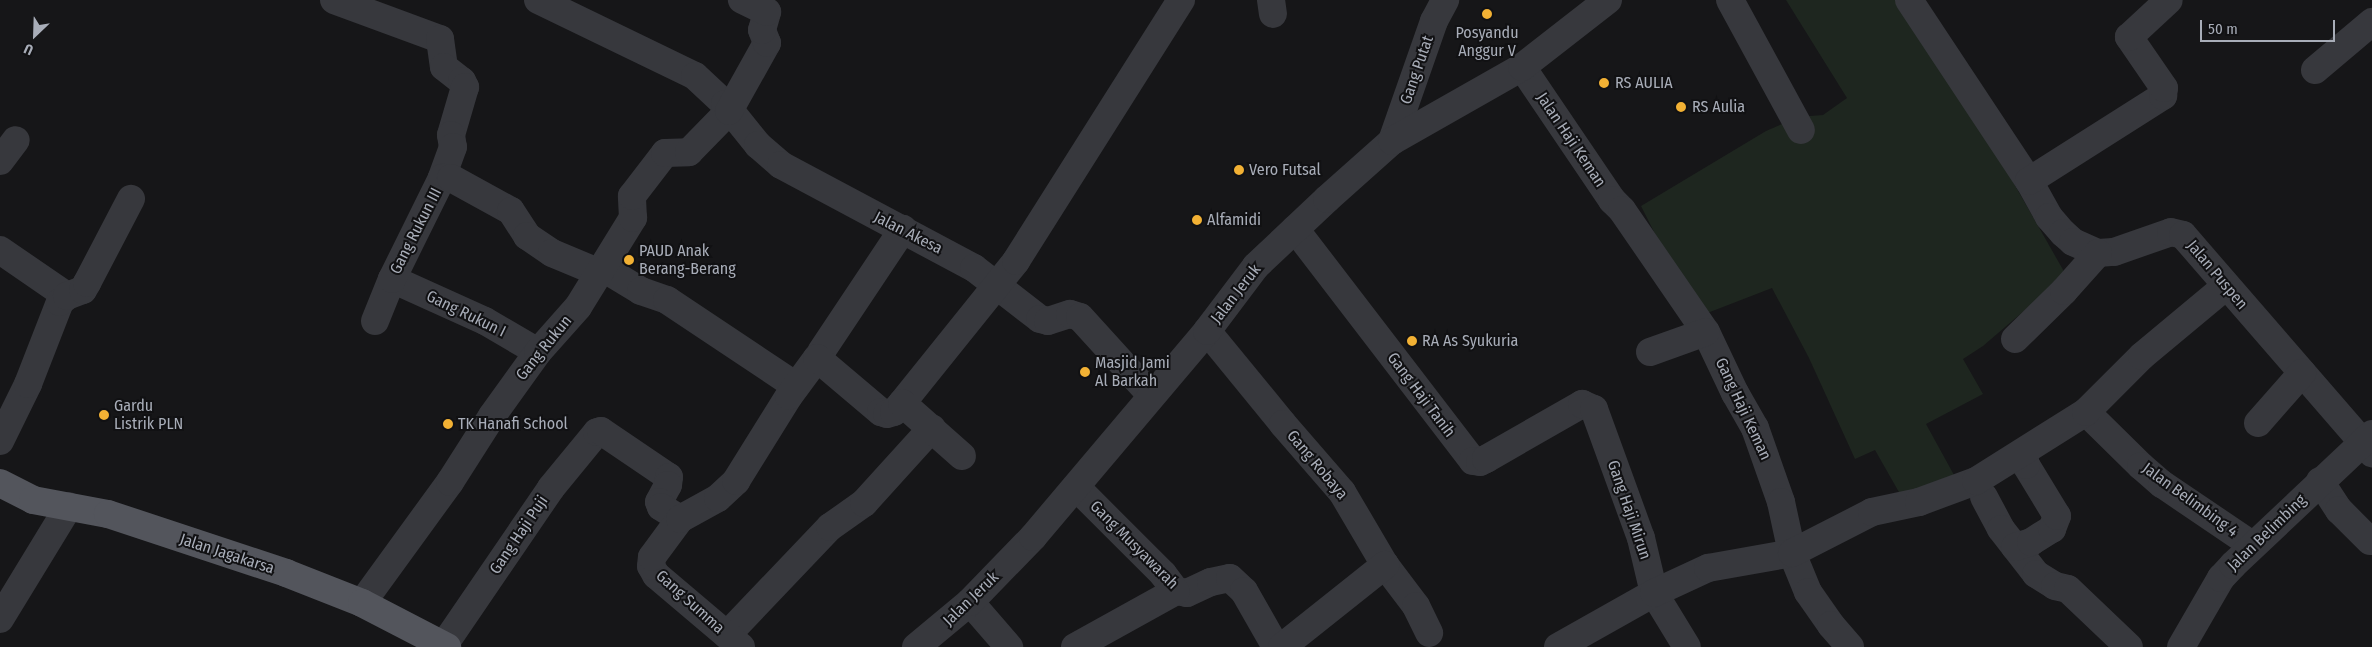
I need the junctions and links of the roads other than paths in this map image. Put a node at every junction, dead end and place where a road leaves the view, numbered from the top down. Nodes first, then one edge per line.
1 (334, 0) edge
2 (538, 0) edge
3 (742, 0) edge
4 (1181, 0) edge
5 (1445, 0) edge
6 (1608, 0) edge
7 (1730, 0) edge
8 (1909, 0) edge
9 (2169, 0) edge
10 (2372, 22) edge
11 (1522, 68) junction
12 (2315, 70) dead end
13 (729, 111) junction
14 (1801, 130) dead end
15 (1392, 141) junction
16 (442, 178) junction
17 (2029, 181) junction
18 (131, 199) dead end
19 (1622, 210) joint
20 (903, 229) junction
21 (1295, 229) junction
22 (0, 250) edge
23 (2098, 253) junction
24 (602, 270) junction
25 (392, 279) junction
26 (998, 285) junction
27 (2226, 286) junction
28 (68, 296) junction
29 (375, 321) dead end
30 (1206, 331) junction
31 (1706, 332) junction
32 (2015, 339) dead end
33 (538, 352) junction
34 (821, 352) dead end
35 (1650, 352) dead end
36 (2302, 373) junction
37 (796, 386) junction
38 (1151, 395) junction
39 (902, 403) junction
40 (1582, 404) joint
41 (2086, 412) junction
42 (2258, 423) dead end
43 (932, 428) junction
44 (0, 441) edge
45 (2369, 443) edge
46 (2023, 453) junction
47 (962, 456) dead end
48 (2320, 481) junction
49 (0, 483) edge
50 (1076, 487) junction
51 (1984, 497) dead end
52 (70, 506) junction
53 (680, 519) junction
54 (2370, 541) dead end
55 (2252, 545) junction
56 (2015, 546) junction
57 (1792, 553) junction
58 (1385, 565) junction
59 (1176, 591) junction
60 (1654, 593) junction
61 (970, 602) junction
62 (362, 603) junction
63 (0, 619) edge
64 (734, 641) edge
65 (1428, 642) edge
66 (446, 646) edge
67 (916, 647) edge
68 (1009, 647) edge
69 (1075, 647) edge
70 (1276, 647) edge
71 (1282, 647) edge
72 (1558, 647) edge
73 (1687, 647) edge
74 (1850, 647) edge
75 (2129, 647) edge
76 (2181, 647) edge

1 - 16 street
2 - 13 street, Jalan Akesa
3 - 13 street
4 - 26 street
5 - 15 street, Gang Putat
6 - 11 street, Jalan Jeruk
7 - 14 street
8 - 17 street
9 - 17 street
10 - 12 street
11 - 15 street, Jalan Jeruk
11 - 19 street, Jalan Haji Keman
13 - 20 street, Jalan Akesa
13 - 24 street, Gang Rukun
15 - 21 street, Jalan Jeruk
16 - 24 street, Gang Rukun III
16 - 25 street, Gang Rukun III
17 - 23 street
18 - 28 street
19 - 31 street, Gang Haji Keman
20 - 26 street, Jalan Akesa
20 - 34 street
21 - 30 street, Jalan Jeruk
21 - 40 street, Gang Haji Tanih
22 - 28 street
23 - 27 street, Jalan Puspen
23 - 32 street
24 - 33 street, Gang Rukun
24 - 37 street, Gang Rukun III
25 - 29 street, Gang Rukun III
25 - 33 street, Gang Rukun I
26 - 38 street, Jalan Akesa
26 - 39 street
27 - 36 street, Jalan Puspen
27 - 41 street
28 - 44 street
30 - 38 street, Jalan Jeruk
30 - 58 street, Gang Robaya
31 - 35 street
31 - 57 street, Gang Haji Keman
33 - 62 street, Gang Rukun
36 - 42 street
36 - 45 street, Jalan Puspen
37 - 39 street
37 - 53 street
38 - 50 street, Jalan Jeruk
39 - 43 street
40 - 60 street, Gang Haji Mirun
41 - 46 street
41 - 55 street, Jalan Belimbing 4
43 - 47 street
43 - 64 street
45 - 48 street, Jalan Belimbing
46 - 56 street
46 - 57 street
48 - 54 street
48 - 55 street, Jalan Belimbing
49 - 52 main road, Jalan Jagakarsa
50 - 59 street, Gang Musyawarah
50 - 61 street, Jalan Jeruk
51 - 56 street
52 - 62 main road, Jalan Jagakarsa
52 - 63 street
53 - 64 street, Gang Summa
53 - 66 street, Gang Haji Puji
55 - 76 street, Jalan Belimbing
56 - 75 street
57 - 60 street
57 - 74 street, Gang Haji Keman
58 - 65 street, Gang Robaya
58 - 71 street
59 - 69 street
59 - 70 street, Gang Musyawarah
60 - 72 street
60 - 73 street, Gang Haji Mirun
61 - 67 street, Jalan Jeruk
61 - 68 street
62 - 66 main road, Jalan Jagakarsa

